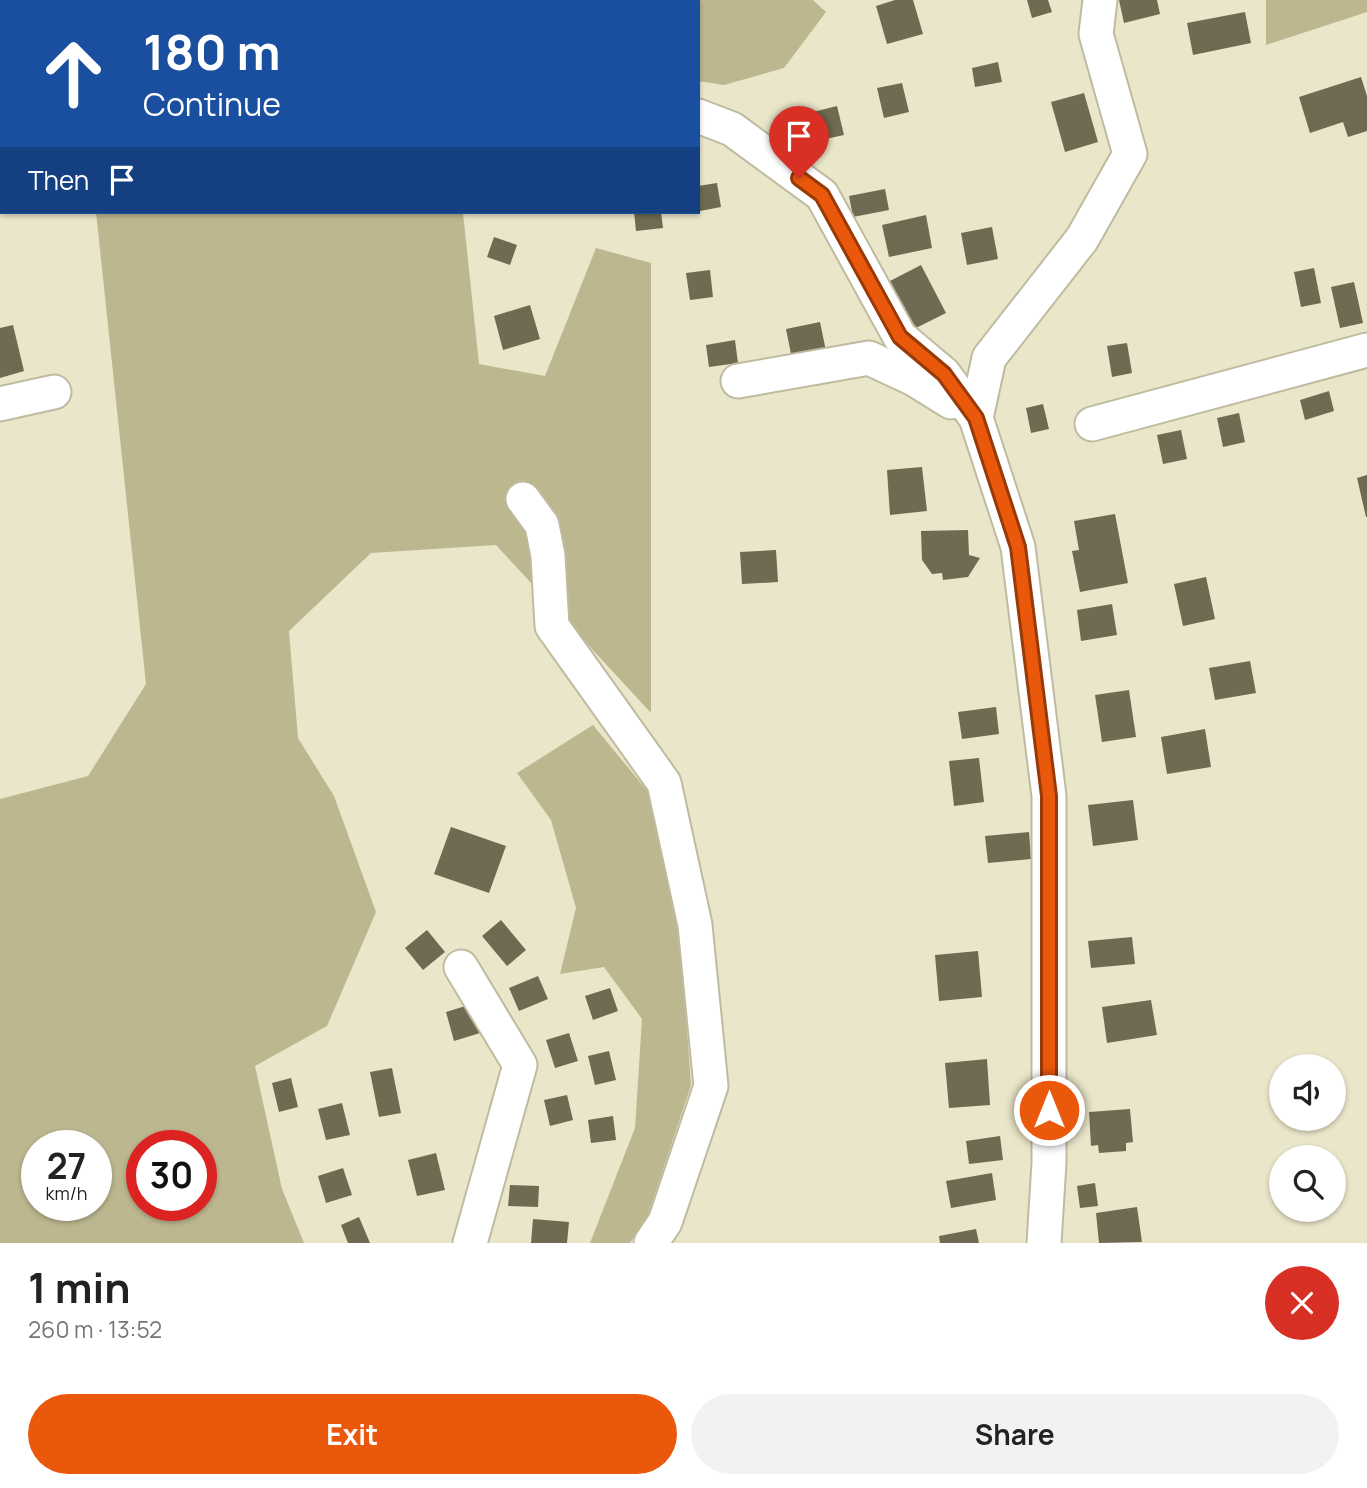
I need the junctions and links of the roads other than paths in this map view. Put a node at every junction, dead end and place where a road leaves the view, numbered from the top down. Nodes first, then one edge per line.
1 (1100, 0) edge
2 (700, 117) edge
3 (1367, 350) edge
4 (738, 381) dead end
5 (54, 392) dead end
6 (0, 404) edge
7 (976, 418) junction
8 (1092, 424) dead end
9 (523, 499) dead end
10 (461, 967) dead end
11 (470, 1243) edge
12 (651, 1243) edge
13 (1044, 1243) edge

1 - 7 street
2 - 7 street
3 - 8 street
4 - 7 street
5 - 6 street
7 - 13 street
9 - 12 street
10 - 11 street

